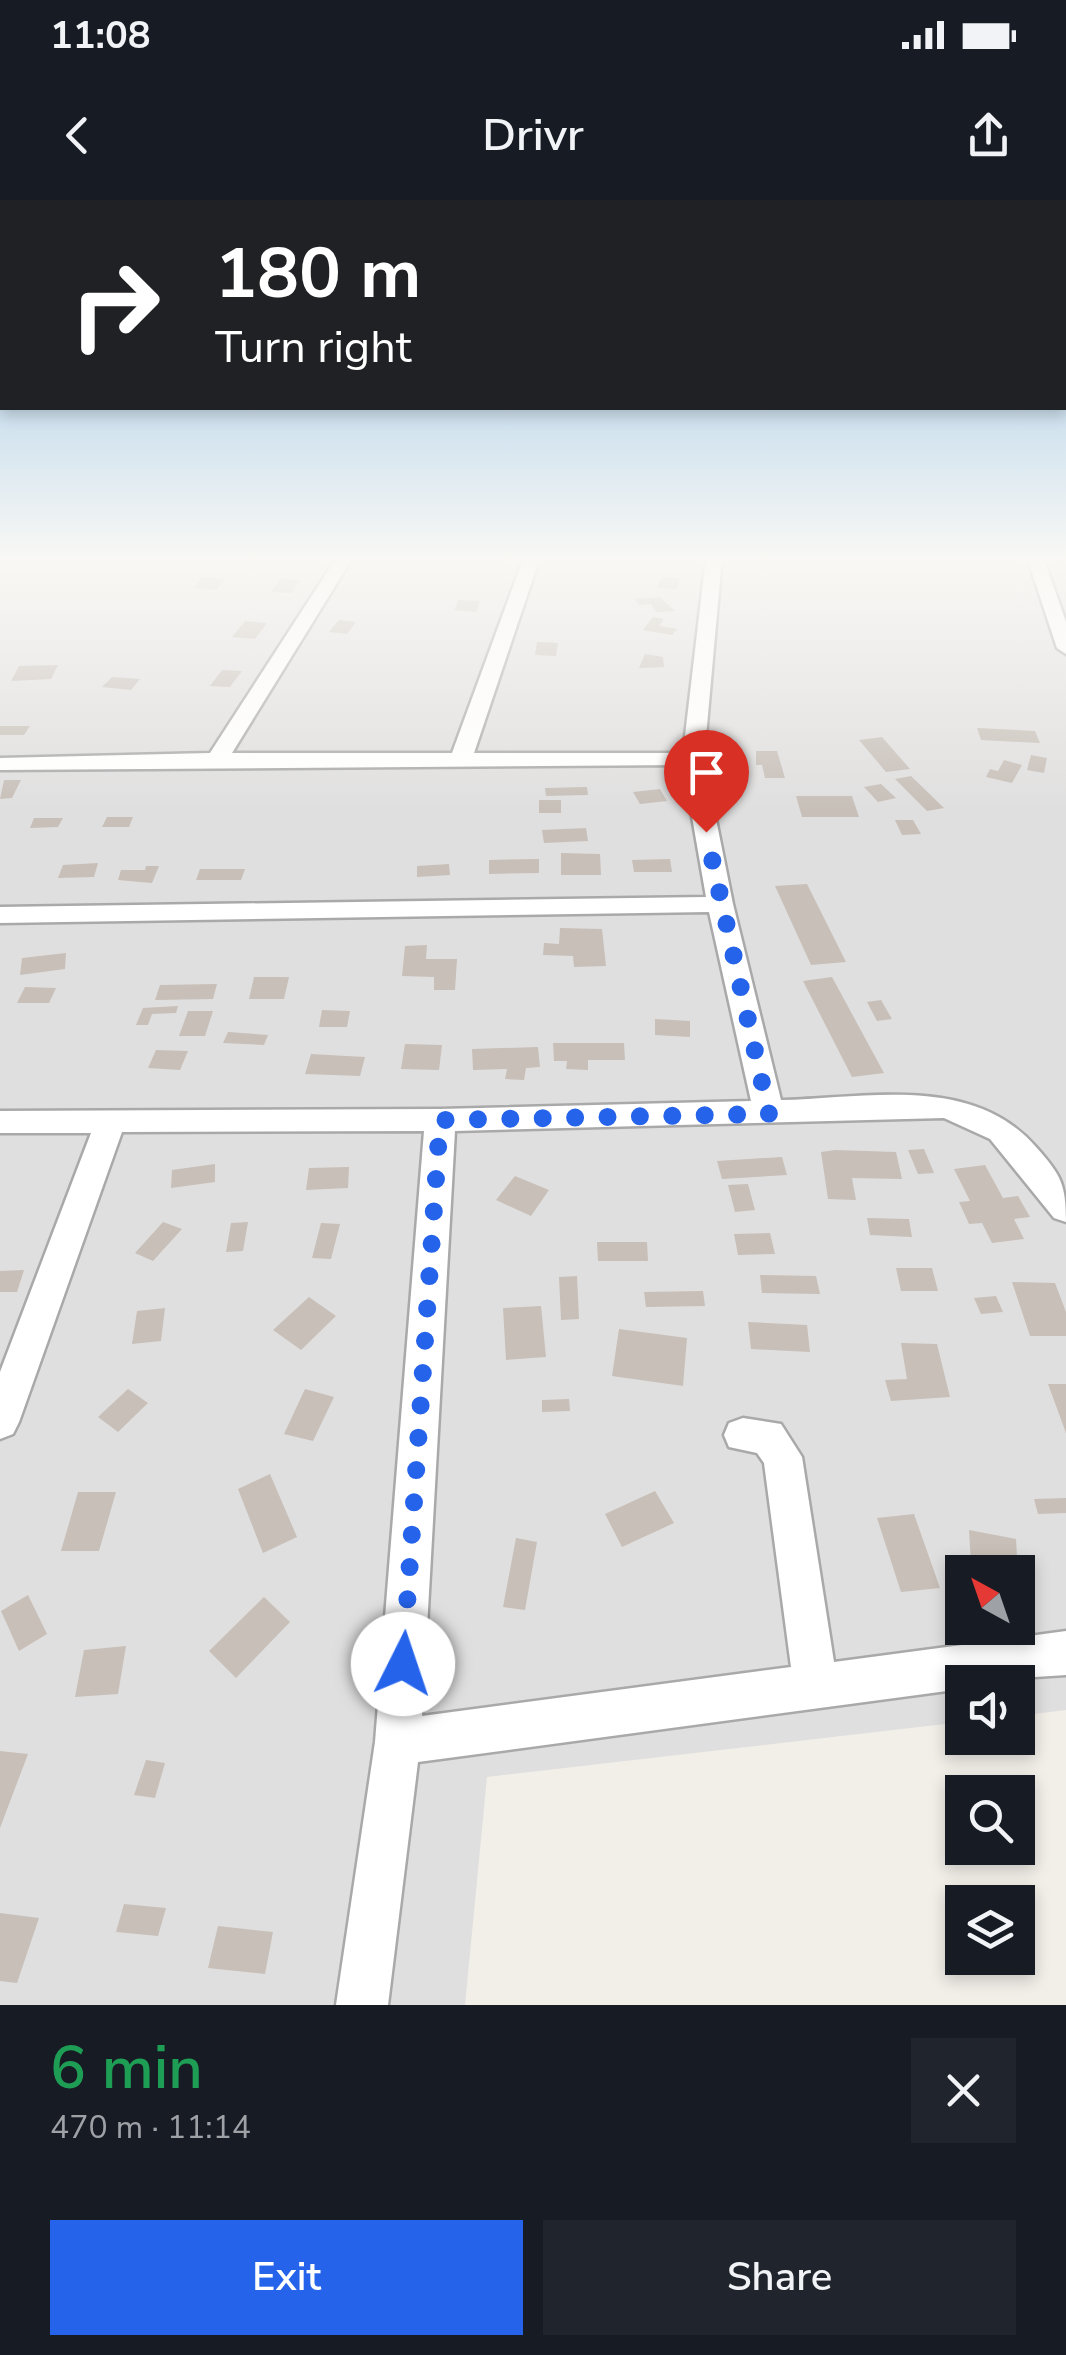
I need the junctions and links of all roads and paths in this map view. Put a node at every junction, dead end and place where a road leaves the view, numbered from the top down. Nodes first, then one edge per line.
1 (293, 641) edge
2 (502, 641) edge
3 (705, 641) edge
4 (460, 758) junction
5 (217, 759) junction
6 (693, 759) junction
7 (0, 764) edge
8 (720, 904) junction
9 (0, 915) edge
10 (769, 1114) junction
11 (111, 1120) junction
12 (440, 1120) junction
13 (0, 1122) edge
14 (1066, 1209) edge
15 (0, 1422) edge
16 (743, 1434) dead end
17 (1066, 1653) edge
18 (816, 1686) junction
19 (398, 1742) junction
20 (362, 2005) edge

1 - 5 street
2 - 4 street
3 - 6 street
4 - 5 street
4 - 6 street
5 - 7 street
6 - 8 street
8 - 9 street
8 - 10 street
10 - 12 street
10 - 14 street
11 - 12 street
11 - 13 street
11 - 15 street
12 - 19 street
16 - 18 street
17 - 18 street
18 - 19 street
19 - 20 street

